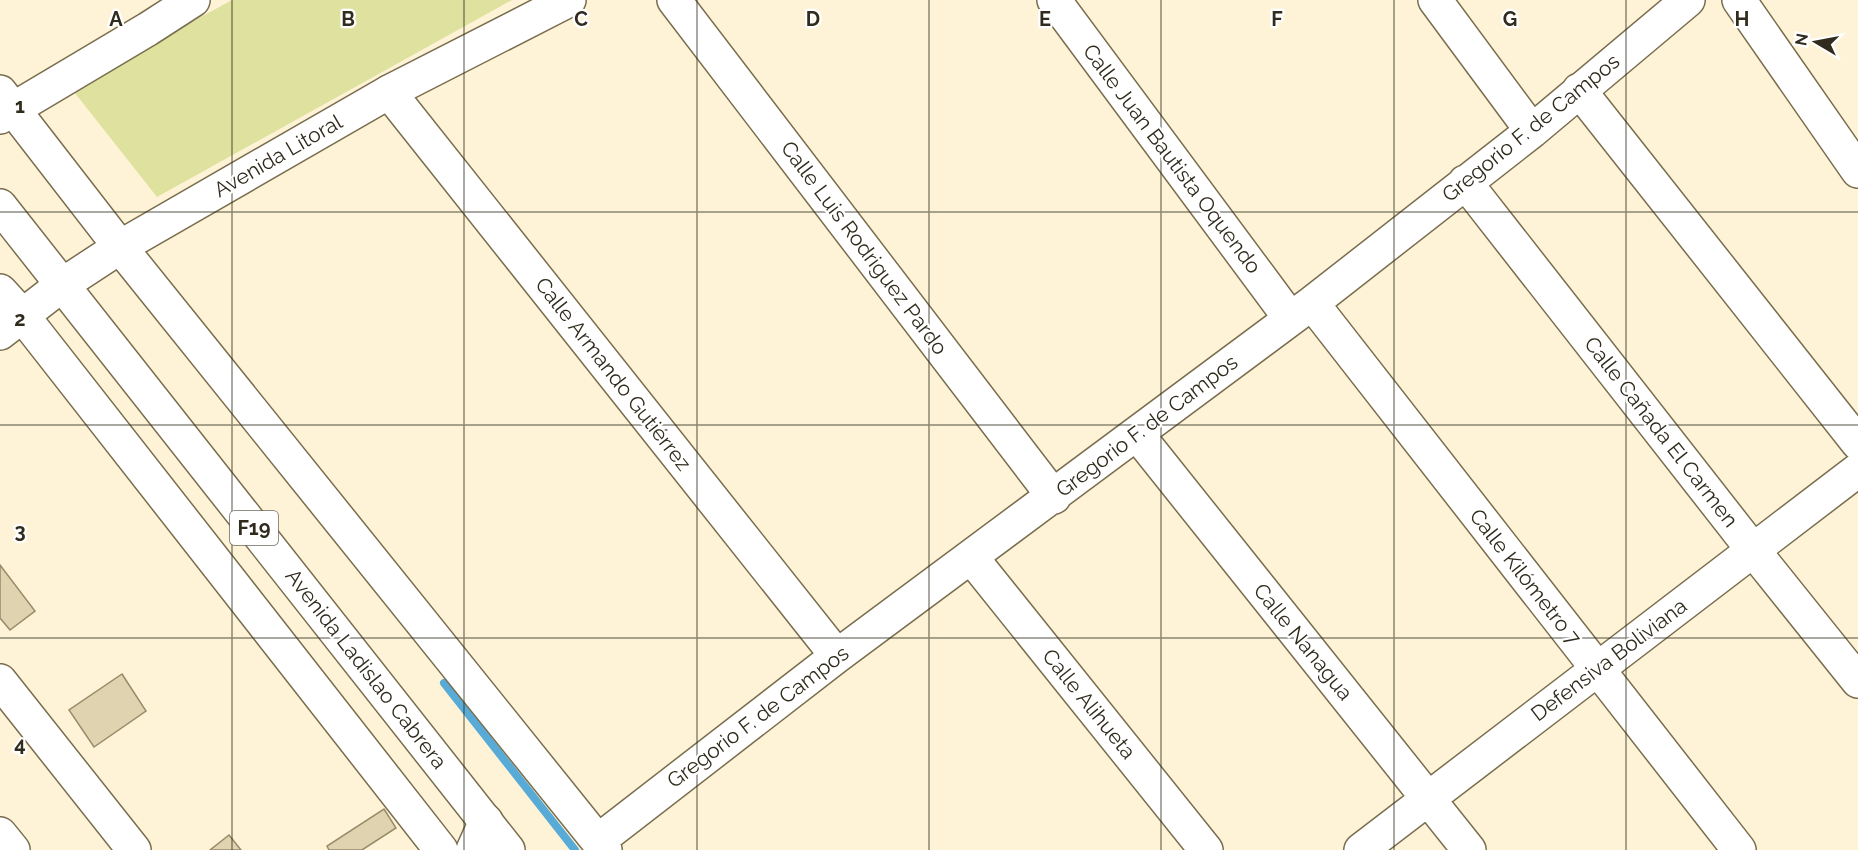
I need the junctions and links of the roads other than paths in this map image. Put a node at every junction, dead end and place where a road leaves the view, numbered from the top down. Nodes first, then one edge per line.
1 (193, 0) edge
2 (569, 0) edge
3 (674, 0) edge
4 (1054, 0) edge
5 (1435, 0) edge
6 (1688, 0) edge
7 (1738, 0) edge
8 (1579, 90) junction
9 (389, 92) junction
10 (4, 106) edge
11 (1532, 131) junction
12 (1858, 171) edge
13 (1465, 182) junction
14 (0, 206) edge
15 (120, 247) junction
16 (62, 285) junction
17 (0, 291) edge
18 (1301, 311) junction
19 (11, 324) edge
20 (1137, 434) junction
21 (1858, 443) edge
22 (1858, 470) edge
23 (1054, 497) junction
24 (1753, 550) junction
25 (971, 557) junction
26 (837, 656) junction
27 (1597, 669) junction
28 (0, 681) edge
29 (1858, 681) edge
30 (1428, 798) junction
31 (0, 834) edge
32 (480, 836) edge
33 (601, 845) edge
34 (13, 850) edge
35 (135, 850) edge
36 (441, 850) edge
37 (508, 850) edge
38 (1206, 850) edge
39 (1360, 850) edge
40 (1468, 850) edge
41 (1739, 850) edge

1 - 10 main road
2 - 9 main road, Avenida Litoral
3 - 23 main road, Calle Luis Rodriguez Pardo
4 - 18 main road, Calle Juan Bautista Oquendo
5 - 11 main road
6 - 8 main road, Gregorio F. de Campos
7 - 12 main road
8 - 11 main road, Gregorio F. de Campos
8 - 21 main road
9 - 15 main road, Avenida Litoral
9 - 26 main road, Calle Armando Gutiérrez
10 - 15 main road
11 - 13 main road, Gregorio F. de Campos
13 - 18 main road, Gregorio F. de Campos
13 - 24 main road, Calle Cañada El Carmen
14 - 16 main road, Avenida Ladislao Cabrera / F19
15 - 16 main road, Avenida Litoral
15 - 33 main road
16 - 19 main road, Avenida Litoral
16 - 32 main road, Avenida Ladislao Cabrera / F19
17 - 19 main road
18 - 20 main road, Gregorio F. de Campos
18 - 27 main road, Calle Kilómetro 7
19 - 36 main road
20 - 23 main road, Gregorio F. de Campos
20 - 30 main road, Calle Nanagua
22 - 24 main road, Defensiva Boliviana
23 - 25 main road, Gregorio F. de Campos
24 - 27 main road, Defensiva Boliviana
24 - 29 main road, Calle Cañada El Carmen
25 - 26 main road, Gregorio F. de Campos
25 - 38 main road, Calle Alihueta
26 - 33 main road, Gregorio F. de Campos
27 - 30 main road, Defensiva Boliviana
27 - 41 main road, Calle Kilómetro 7
28 - 35 main road
30 - 39 main road, Defensiva Boliviana
30 - 40 main road, Calle Nanagua
31 - 34 main road
32 - 37 main road, Avenida Ladislao Cabrera / F19

